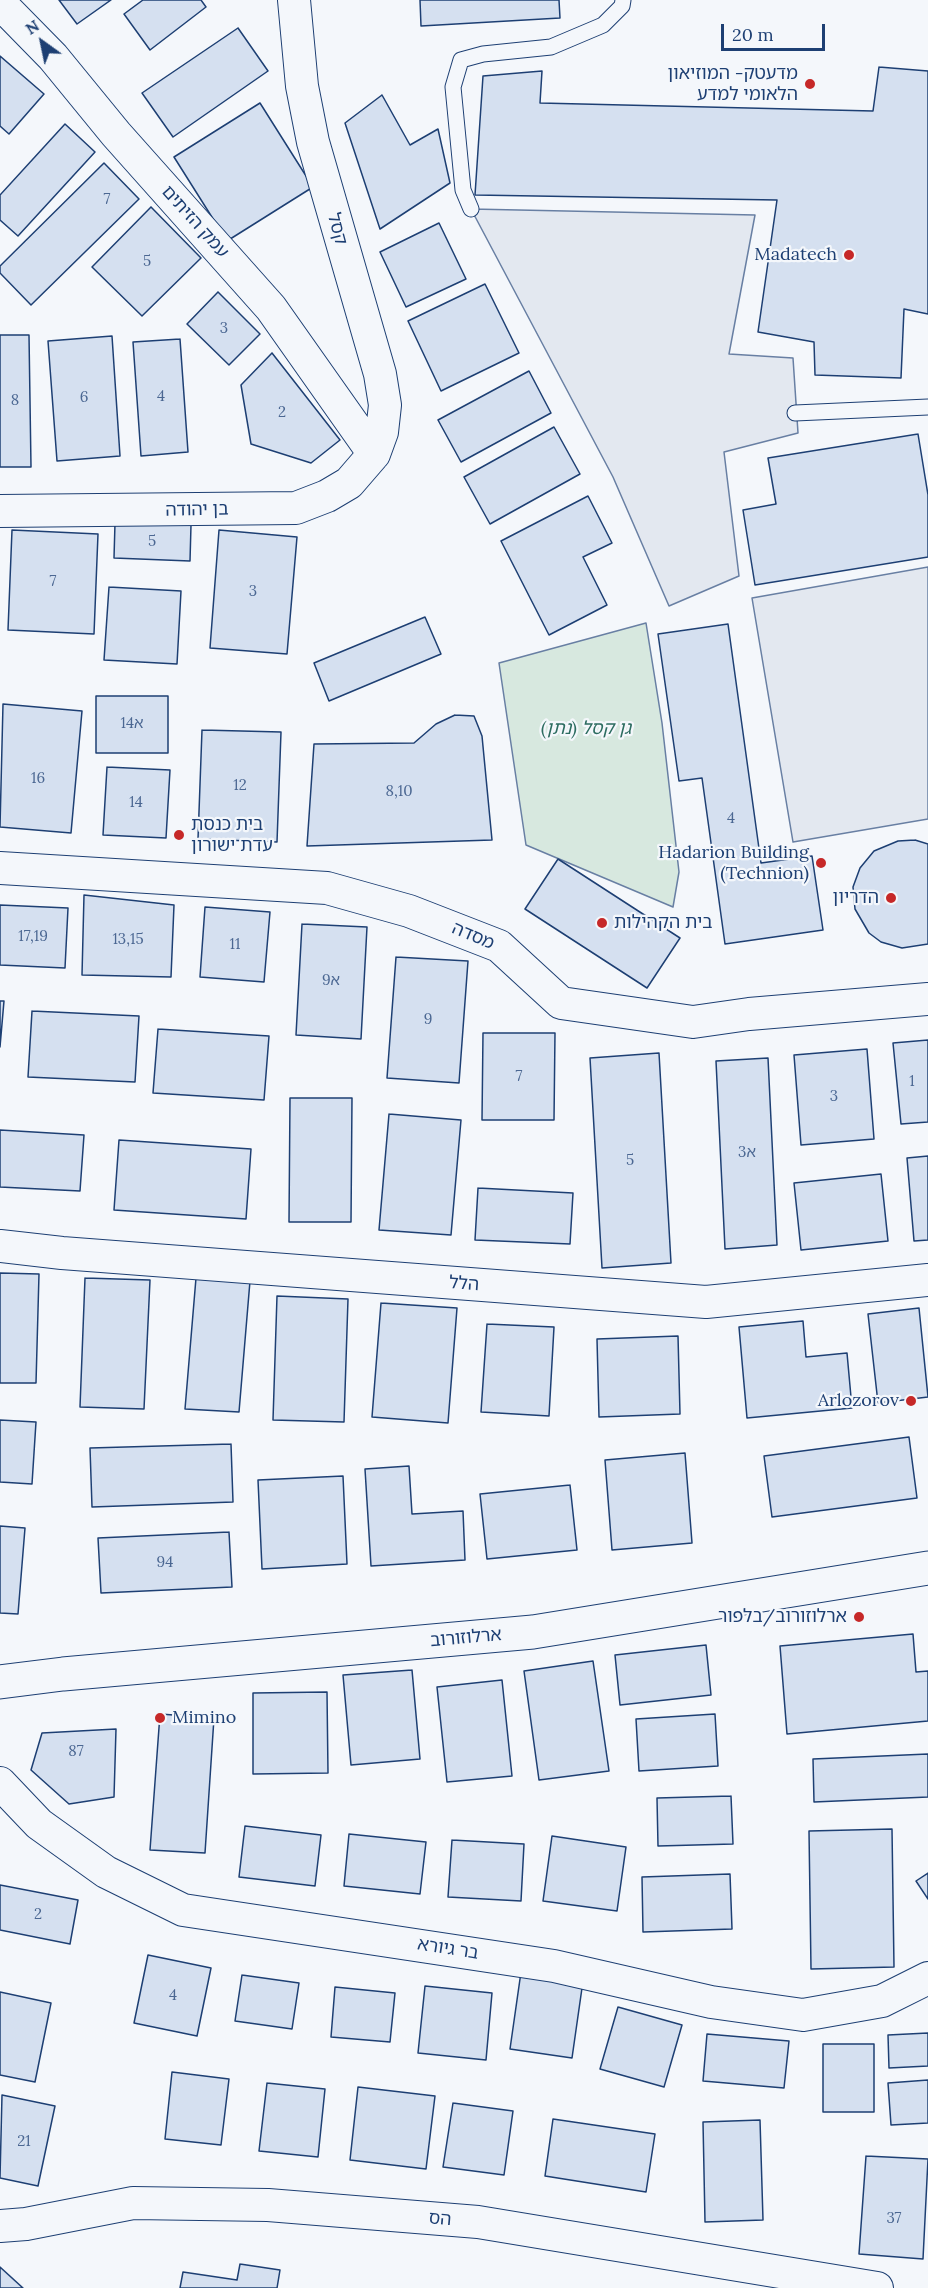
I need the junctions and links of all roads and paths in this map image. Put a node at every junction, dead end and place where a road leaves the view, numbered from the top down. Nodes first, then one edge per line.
1 (294, 0) edge
2 (623, 0) edge
3 (0, 3) edge
4 (471, 209) dead end
5 (928, 407) edge
6 (795, 413) dead end
7 (374, 454) junction
8 (0, 511) edge
9 (0, 868) edge
10 (928, 999) edge
11 (0, 1246) edge
12 (928, 1280) edge
13 (928, 1568) edge
14 (0, 1682) edge
15 (0, 1783) edge
16 (928, 1978) edge
17 (0, 2226) edge
18 (877, 2288) edge

1 - 7 street, קסל
2 - 4 lane
3 - 7 street, עמק הזיתים
5 - 6 lane
7 - 8 street, בן יהודה
9 - 10 street, מסדה
11 - 12 street, הלל
13 - 14 street, ארלוזורוב
15 - 16 street, בר גיורא
17 - 18 street, הס

